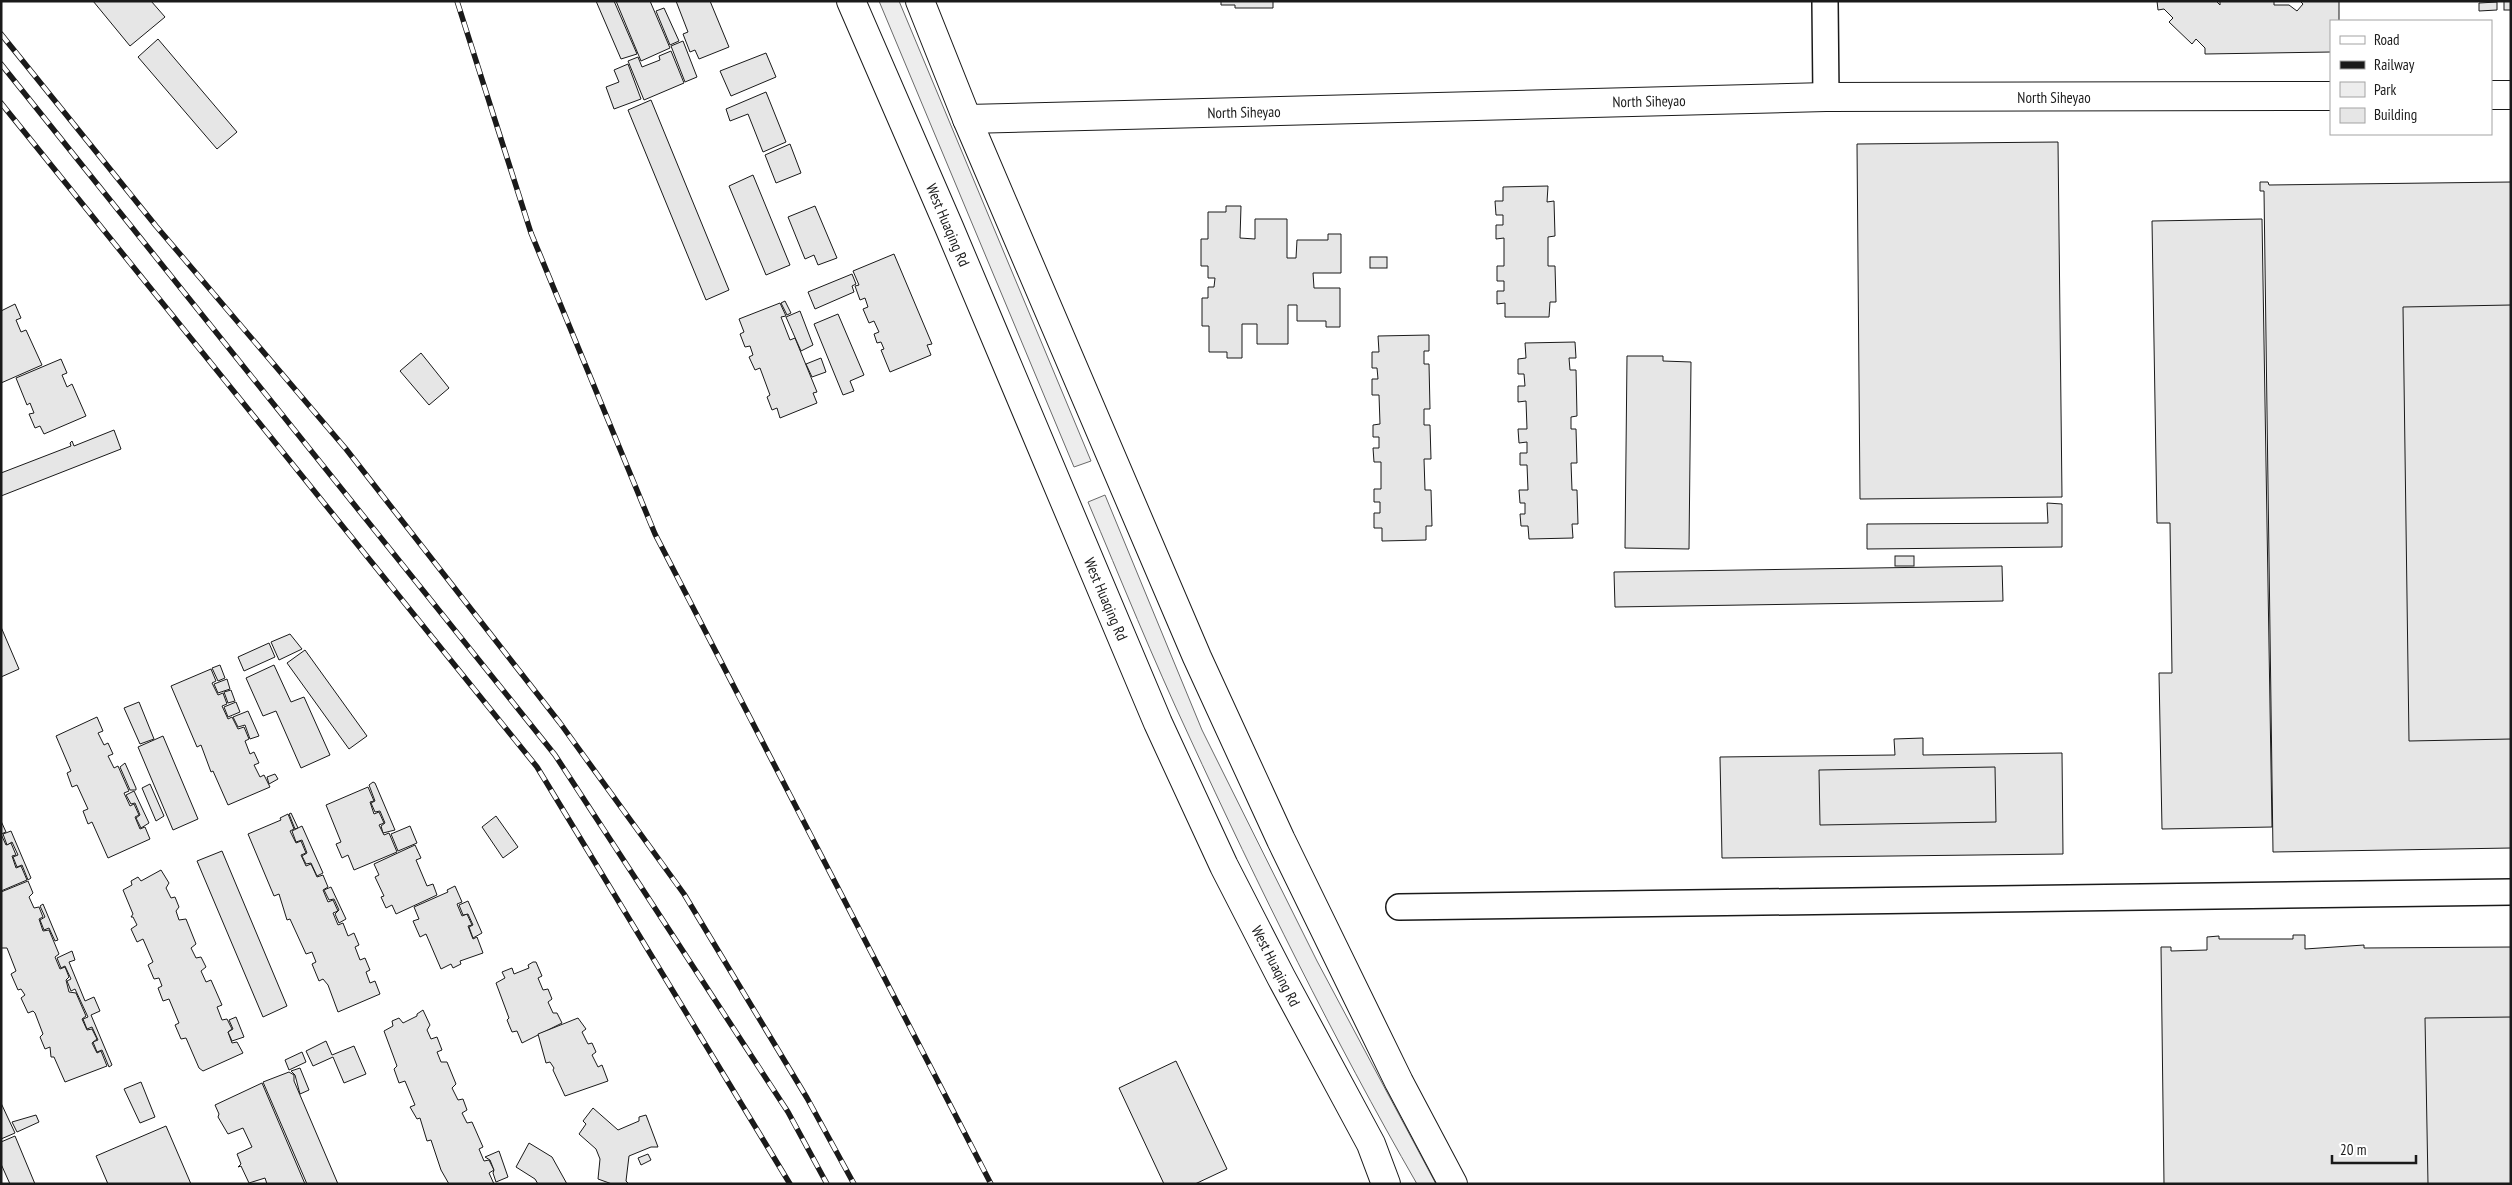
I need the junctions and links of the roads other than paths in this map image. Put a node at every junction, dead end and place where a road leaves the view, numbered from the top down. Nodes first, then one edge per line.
1 (851, 1) edge
2 (920, 1) edge
3 (1825, 1) edge
4 (2492, 95) edge
5 (2511, 95) edge
6 (2330, 96) edge
7 (1826, 97) junction
8 (967, 119) junction
9 (2511, 892) edge
10 (1399, 907) dead end
11 (1371, 1144) junction
12 (1386, 1184) edge
13 (1396, 1184) edge
14 (1453, 1184) edge

1 - 11 main road, West Huaqing Rd
2 - 8 main road
3 - 7 street
4 - 5 main road
6 - 7 main road, North Siheyao
7 - 8 main road, North Siheyao
8 - 14 main road
9 - 10 street
11 - 12 main road, West Huaqing Rd
11 - 13 main road

